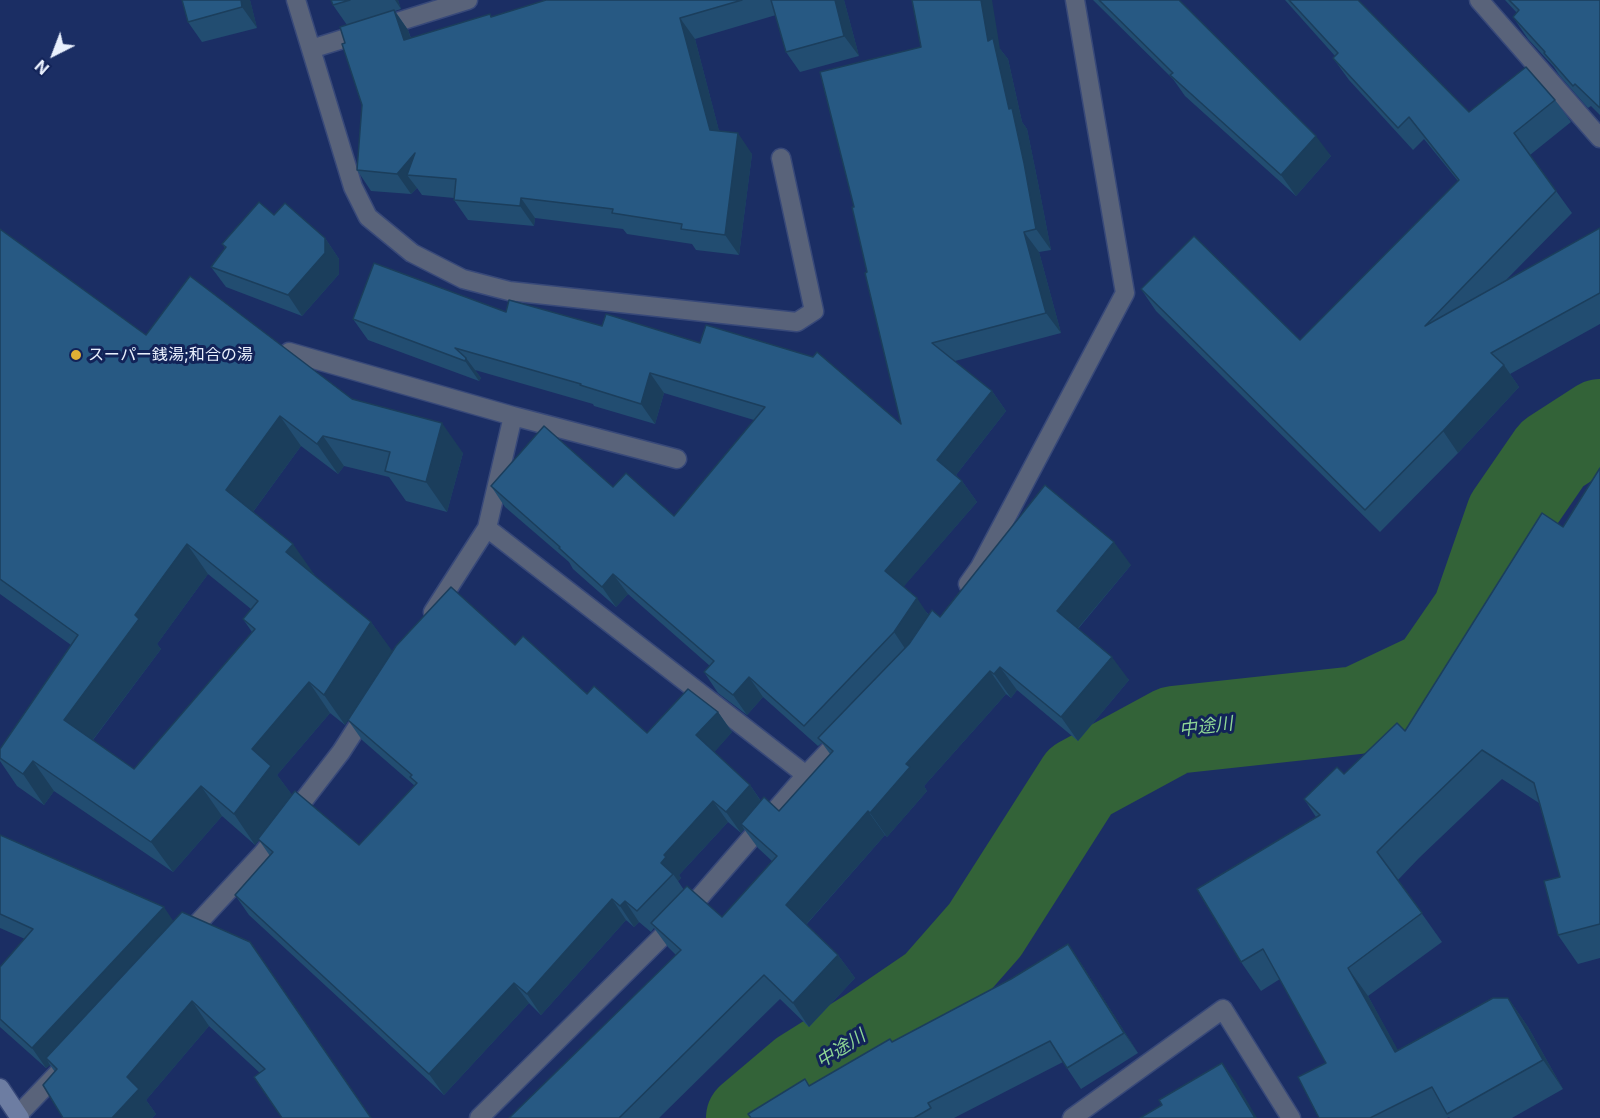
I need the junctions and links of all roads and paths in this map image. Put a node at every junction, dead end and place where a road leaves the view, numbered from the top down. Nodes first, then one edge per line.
1 (296, 0) edge
2 (468, 0) edge
3 (1075, 0) edge
4 (1479, 0) edge
5 (311, 49) junction
6 (1600, 138) edge
7 (781, 158) dead end
8 (289, 352) edge
9 (513, 416) junction
10 (677, 459) dead end
11 (487, 528) junction
12 (961, 596) edge
13 (423, 626) edge
14 (379, 694) edge
15 (853, 726) edge
16 (806, 775) junction
17 (173, 949) edge
18 (75, 1054) edge
19 (0, 1088) edge
20 (19, 1117) edge
21 (479, 1118) edge
22 (1072, 1118) edge
23 (1291, 1118) edge

1 - 5 street
2 - 5 street
3 - 12 street
4 - 6 street
5 - 7 street
8 - 9 street
9 - 10 street
9 - 11 street
11 - 13 street
11 - 16 street
14 - 17 street
15 - 16 street
16 - 21 street
18 - 20 street
19 - 20 street
22 - 23 street

